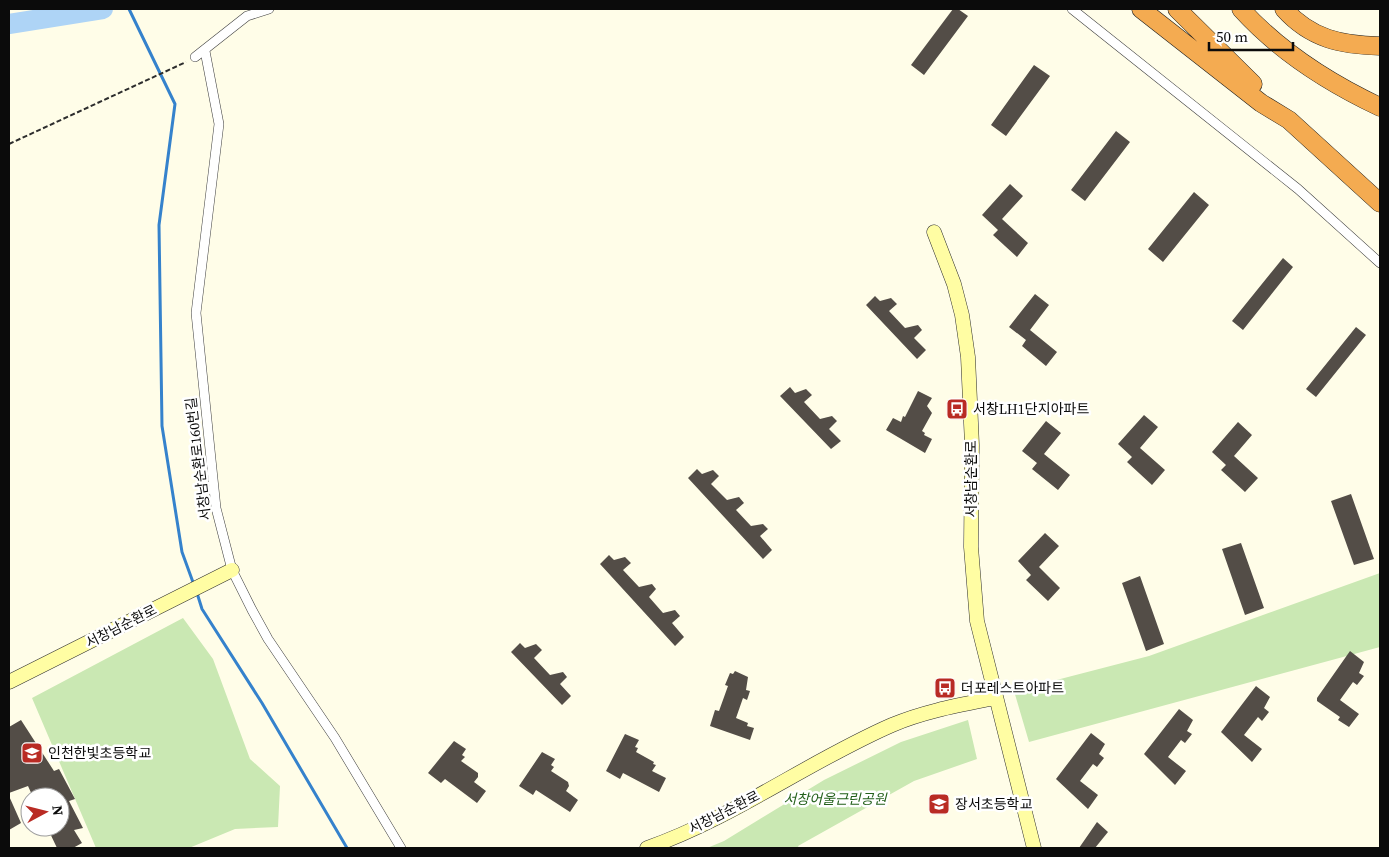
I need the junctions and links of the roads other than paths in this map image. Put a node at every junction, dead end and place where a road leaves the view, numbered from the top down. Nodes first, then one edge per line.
1 (269, 9) edge
2 (1072, 9) edge
3 (1141, 9) edge
4 (1177, 9) edge
5 (1241, 9) edge
6 (1284, 9) edge
7 (1380, 46) edge
8 (205, 51) junction
9 (195, 58) dead end
10 (1380, 107) edge
11 (1289, 120) junction
12 (1380, 204) edge
13 (934, 232) dead end
14 (1380, 263) edge
15 (226, 574) junction
16 (9, 682) edge
17 (995, 698) junction
18 (401, 848) edge
19 (647, 848) edge
20 (1034, 848) edge

1 - 8 street
2 - 14 street
3 - 11 highway
4 - 11 highway
5 - 10 highway
6 - 7 highway
8 - 9 street
8 - 15 street, 서창남순환로160번길
11 - 12 highway
13 - 17 street, 서창남순환로
15 - 16 street, 서창남순환로
15 - 18 street, 서창남순환로160번길
17 - 19 street, 서창남순환로
17 - 20 street, 서창남순환로

